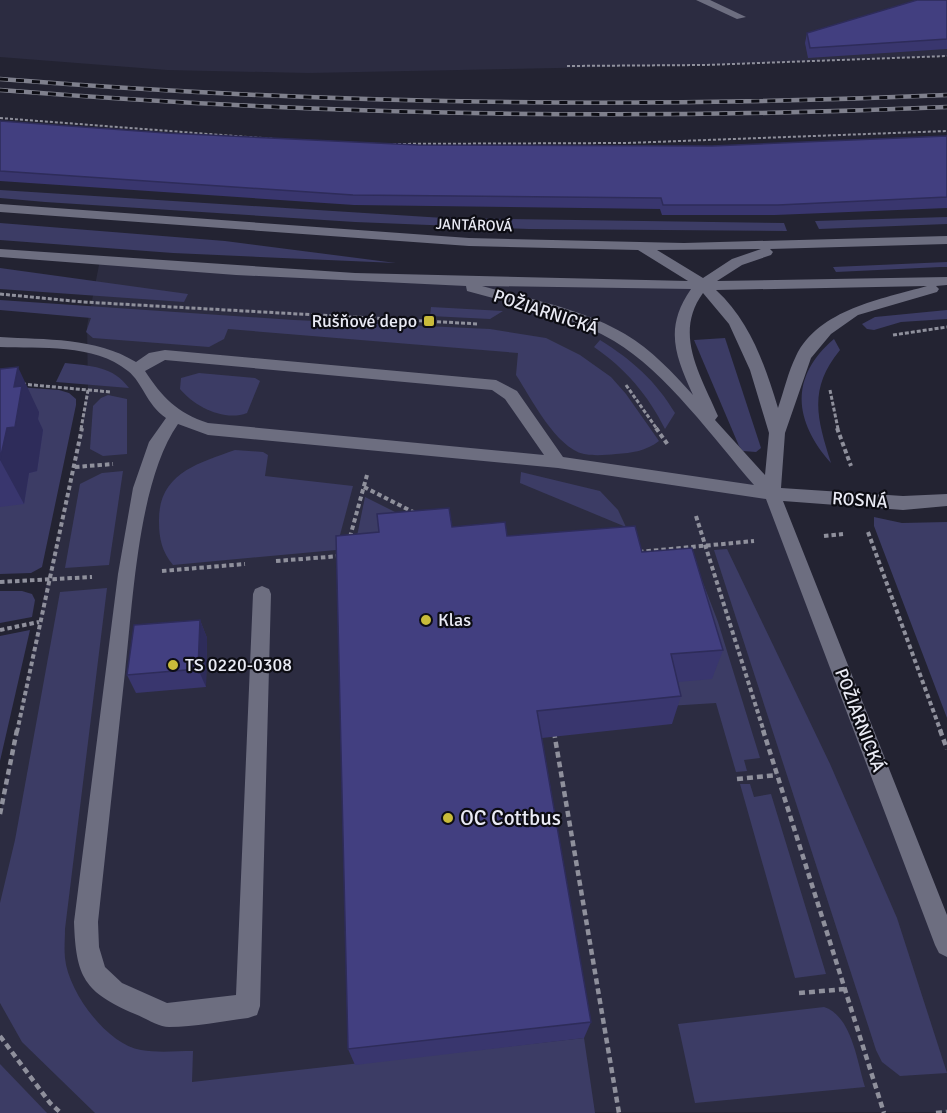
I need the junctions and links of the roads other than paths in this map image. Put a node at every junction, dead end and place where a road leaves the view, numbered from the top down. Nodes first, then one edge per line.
1 (701, 0) edge
2 (741, 16) dead end
3 (0, 208) edge
4 (947, 240) edge
5 (809, 245) junction
6 (639, 246) junction
7 (0, 253) edge
8 (439, 280) junction
9 (947, 283) edge
10 (704, 285) junction
11 (0, 342) edge
12 (136, 369) junction
13 (176, 417) junction
14 (777, 433) junction
15 (719, 438) junction
16 (558, 462) junction
17 (772, 494) junction
18 (947, 500) edge
19 (262, 594) dead end
20 (947, 945) edge

1 - 2 street
3 - 6 street, JANTÁROVÁ
4 - 5 street, JANTÁROVÁ
5 - 6 street, JANTÁROVÁ
5 - 10 street, POŽIARNICKÁ
6 - 10 street
7 - 8 street
8 - 10 street
8 - 15 street, POŽIARNICKÁ
9 - 10 street
9 - 14 street, POŽIARNICKÁ
10 - 14 street
10 - 15 street, POŽIARNICKÁ
11 - 12 street
12 - 13 street
12 - 16 street
13 - 16 street, ROSNÁ
13 - 19 street
14 - 17 street, POŽIARNICKÁ
15 - 17 street, POŽIARNICKÁ
16 - 17 street, ROSNÁ
17 - 18 street, ROSNÁ
17 - 20 street, POŽIARNICKÁ

